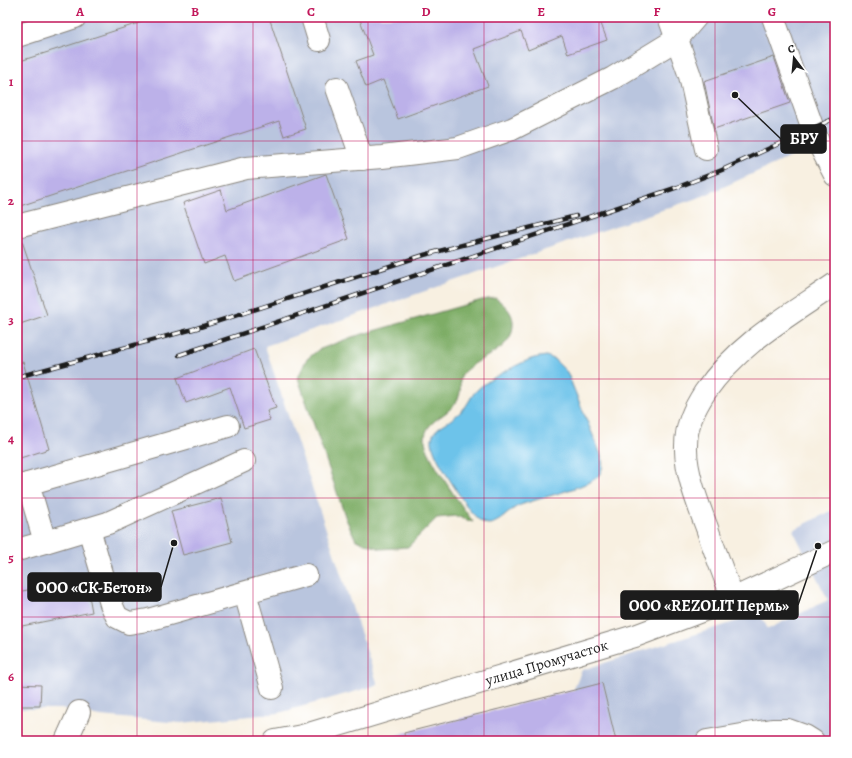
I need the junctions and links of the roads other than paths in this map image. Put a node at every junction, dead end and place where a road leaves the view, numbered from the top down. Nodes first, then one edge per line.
1 (75, 17) edge
2 (312, 17) edge
3 (669, 17) edge
4 (696, 17) edge
5 (773, 17) edge
6 (17, 36) edge
7 (677, 39) junction
8 (319, 40) dead end
9 (337, 88) dead end
10 (706, 149) dead end
11 (362, 159) junction
12 (835, 175) edge
13 (17, 226) edge
14 (835, 284) edge
15 (228, 426) dead end
16 (244, 461) dead end
17 (23, 485) edge
18 (89, 529) junction
19 (45, 542) junction
20 (17, 550) edge
21 (835, 551) edge
22 (306, 575) dead end
23 (245, 593) junction
24 (733, 599) junction
25 (272, 688) dead end
26 (79, 712) dead end
27 (66, 741) edge
28 (276, 741) edge
29 (708, 741) edge
30 (813, 741) edge

1 - 6 street
2 - 8 street
3 - 7 street
4 - 7 street
5 - 12 street
7 - 10 street
7 - 11 street
9 - 11 street
11 - 13 street
14 - 24 street
15 - 17 street
16 - 18 street
17 - 19 street
18 - 19 street
18 - 23 street
19 - 20 street
21 - 24 street, улица Промучасток
22 - 23 street
23 - 25 street
24 - 28 street, улица Промучасток
26 - 27 street
29 - 30 street

